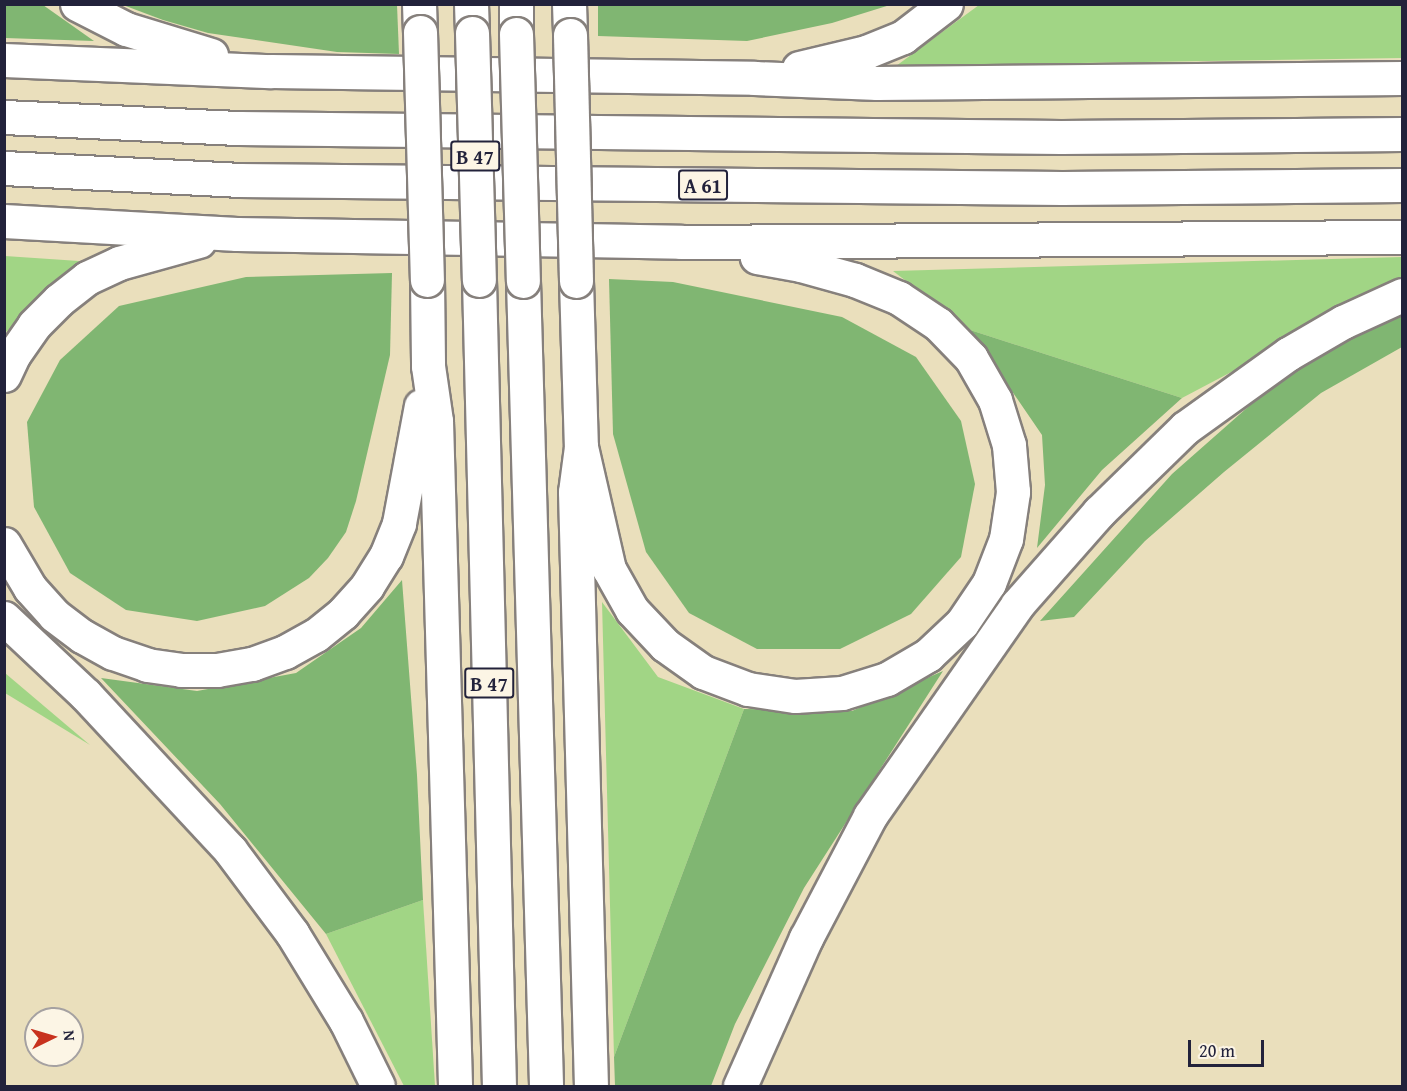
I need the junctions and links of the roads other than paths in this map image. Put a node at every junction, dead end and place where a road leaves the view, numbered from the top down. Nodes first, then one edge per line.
1 (77, 4) edge
2 (946, 4) edge
3 (420, 18) edge
4 (472, 19) edge
5 (516, 19) edge
6 (569, 20) edge
7 (4, 60) edge
8 (271, 71) junction
9 (754, 78) junction
10 (1402, 78) edge
11 (4, 117) edge
12 (1402, 134) edge
13 (4, 168) edge
14 (1402, 184) edge
15 (4, 221) edge
16 (237, 234) junction
17 (1402, 237) edge
18 (681, 242) junction
19 (1402, 295) edge
20 (428, 366) junction
21 (4, 375) edge
22 (581, 447) junction
23 (4, 544) edge
24 (4, 618) edge
25 (378, 1086) edge
26 (456, 1086) edge
27 (499, 1086) edge
28 (546, 1086) edge
29 (591, 1086) edge
30 (740, 1086) edge

1 - 8 highway
2 - 9 highway
3 - 20 highway, bridge
4 - 27 highway, B 47, bridge
5 - 28 highway, B 47, bridge
6 - 22 highway, bridge
7 - 8 highway
8 - 9 highway
9 - 10 highway
11 - 12 highway
13 - 14 highway, A 61
15 - 16 highway
16 - 18 highway
16 - 21 highway
17 - 18 highway
18 - 22 highway
19 - 30 highway
20 - 23 highway
20 - 26 highway
22 - 29 highway
24 - 25 highway

